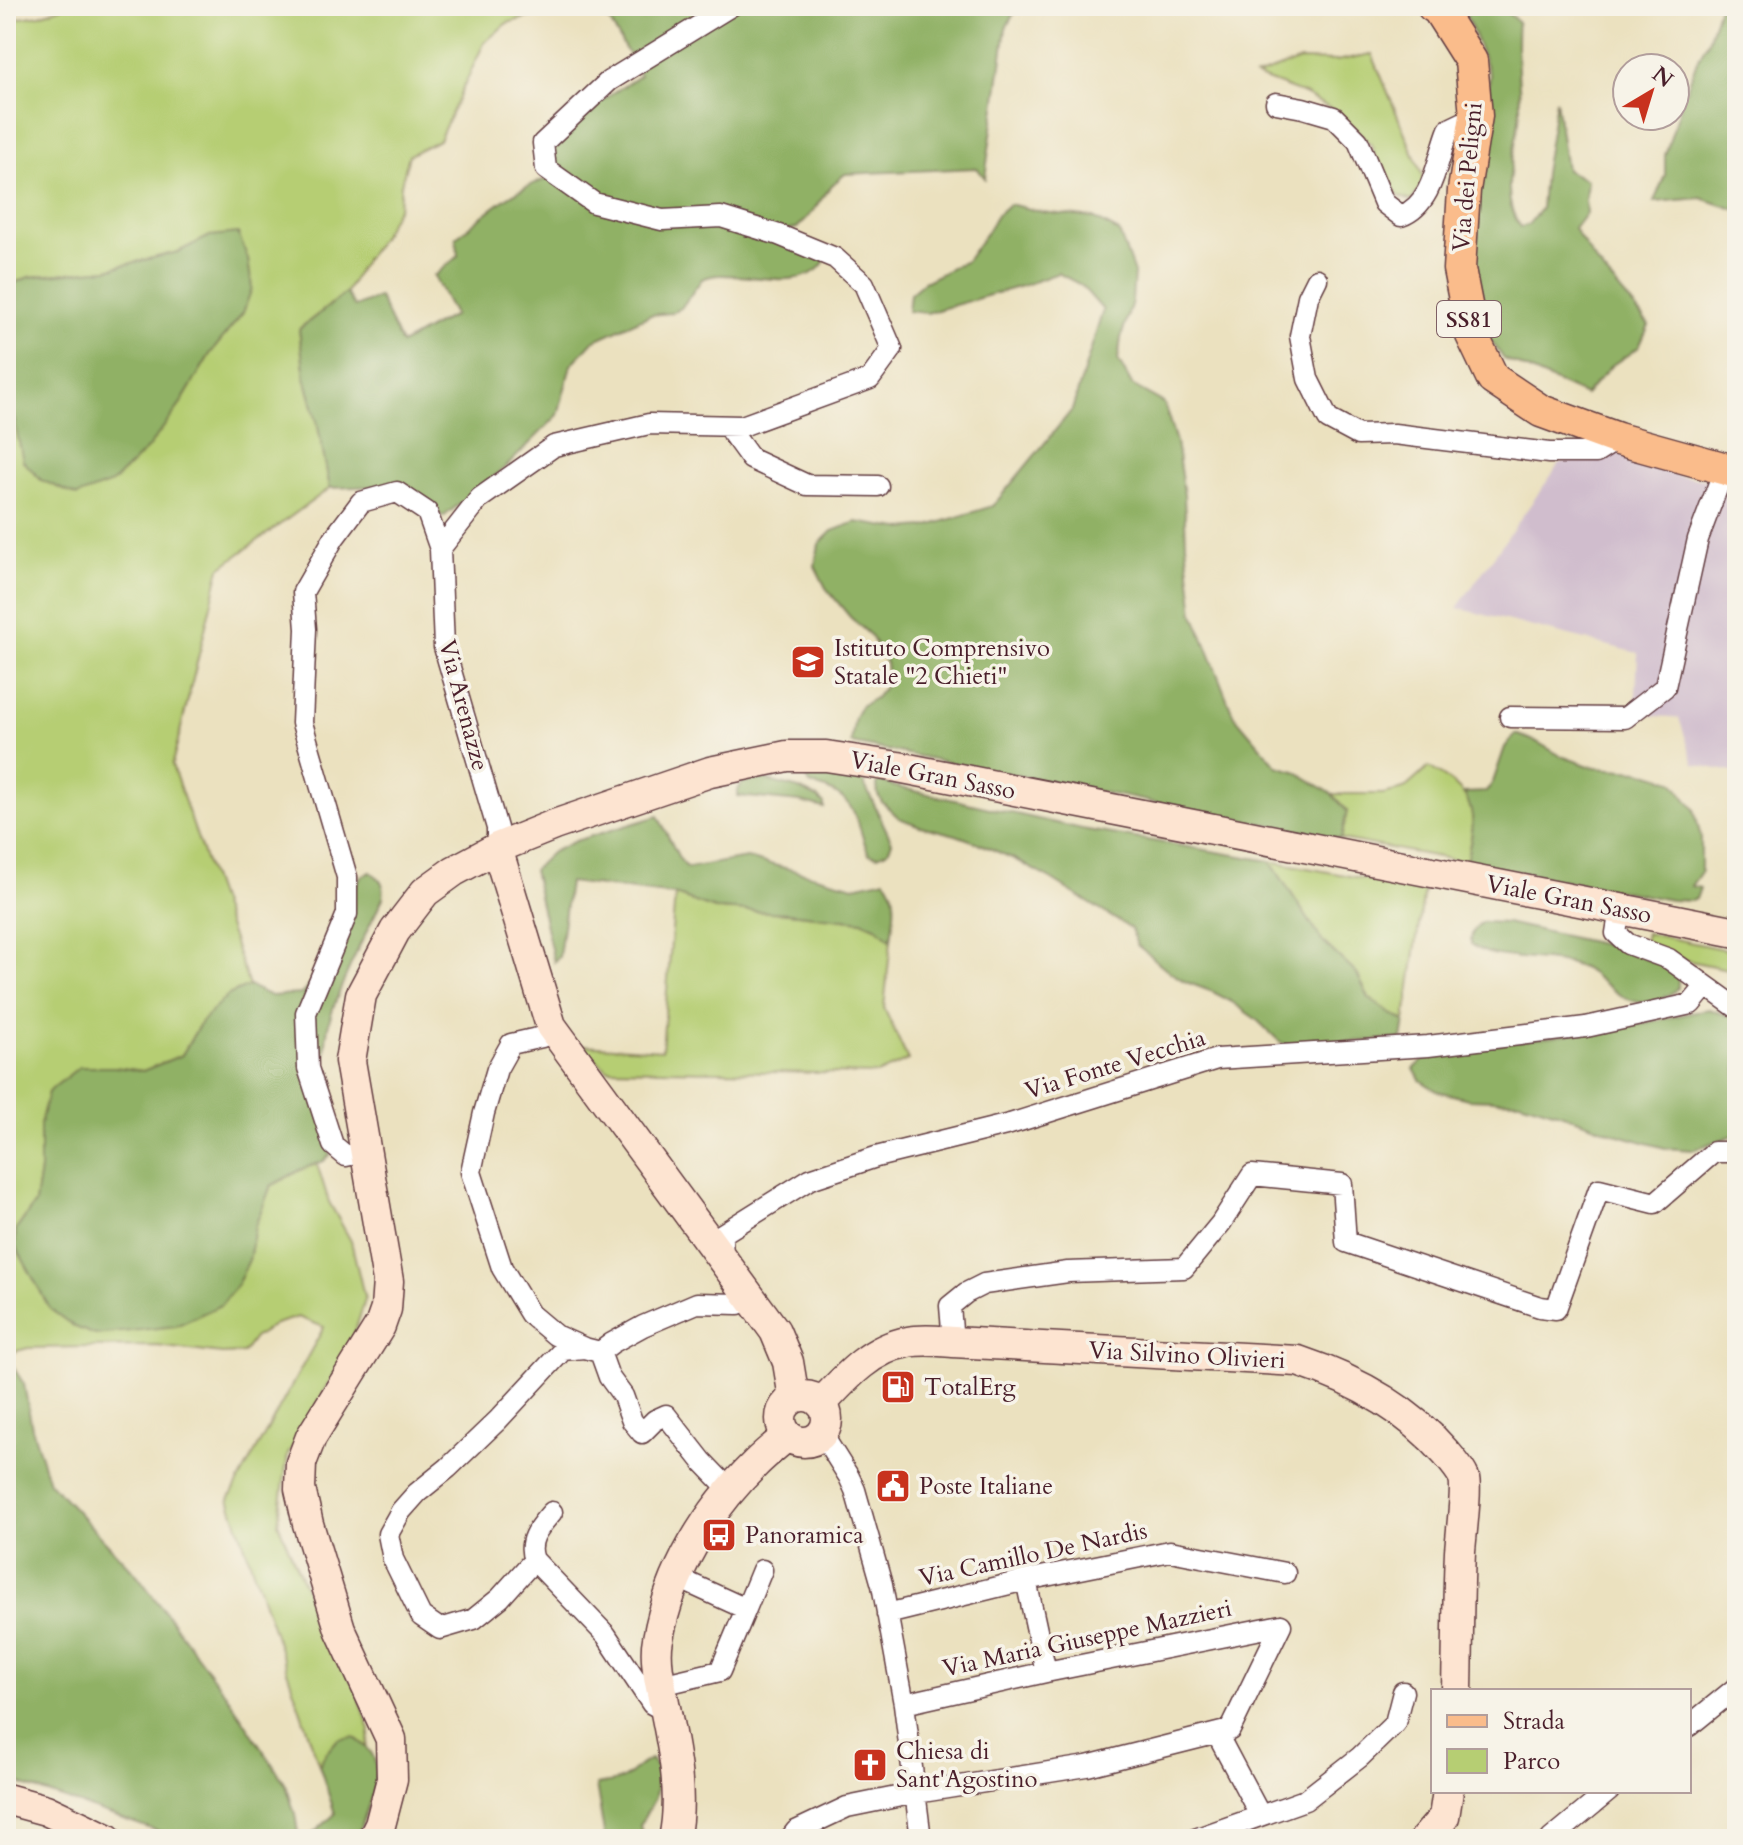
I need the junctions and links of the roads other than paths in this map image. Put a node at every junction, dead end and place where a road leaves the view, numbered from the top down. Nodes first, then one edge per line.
1 (731, 6) edge
2 (1433, 6) edge
3 (1276, 103) dead end
4 (1476, 116) junction
5 (1317, 279) dead end
6 (727, 426) junction
7 (1618, 439) junction
8 (1730, 471) edge
9 (878, 486) dead end
10 (440, 549) junction
11 (1510, 717) dead end
12 (497, 848) junction
13 (1620, 909) junction
14 (1737, 932) edge
15 (1706, 986) junction
16 (1737, 1008) edge
17 (555, 1032) junction
18 (365, 1152) junction
19 (1737, 1152) edge
20 (723, 1260) junction
21 (750, 1297) junction
22 (953, 1342) junction
23 (592, 1350) junction
24 (808, 1401) junction
25 (822, 1434) junction
26 (787, 1436) junction
27 (730, 1490) junction
28 (552, 1512) dead end
29 (534, 1560) junction
30 (762, 1570) dead end
31 (1285, 1573) dead end
32 (676, 1577) junction
33 (1026, 1580) junction
34 (746, 1609) junction
35 (887, 1614) junction
36 (1046, 1672) junction
37 (1737, 1687) edge
38 (1457, 1689) edge
39 (1403, 1692) dead end
40 (664, 1699) junction
41 (904, 1704) junction
42 (1691, 1724) edge
43 (1224, 1732) junction
44 (916, 1793) junction
45 (1448, 1793) edge
46 (1607, 1793) edge
47 (6, 1799) edge
48 (1260, 1815) junction
49 (107, 1839) edge
50 (373, 1839) edge
51 (674, 1839) edge
52 (790, 1839) edge
53 (921, 1839) edge
54 (1195, 1839) edge
55 (1425, 1839) edge
56 (1551, 1839) edge

1 - 6 street
2 - 4 main road, Via dei Peligni / SS81
3 - 4 street
4 - 7 main road, Via dei Peligni / SS81
5 - 7 street
6 - 9 street
6 - 10 street
7 - 8 main road, Via dei Peligni / SS81
8 - 11 street
10 - 12 street, Via Arenazze
10 - 18 street
12 - 13 main road, Viale Gran Sasso
12 - 17 main road, Via Arenazze
12 - 18 main road, Viale Gran Sasso
13 - 14 main road, Viale Gran Sasso
13 - 15 street
15 - 16 street
15 - 20 street, Via Fonte Vecchia
17 - 20 main road, Via Arenazze
17 - 23 street
18 - 50 main road, Viale Gran Sasso
19 - 22 street
20 - 21 main road, Via Arenazze
21 - 23 street
21 - 24 main road, Via Arenazze
22 - 24 main road, Via Silvino Olivieri
22 - 38 main road, Via Silvino Olivieri
23 - 27 street
23 - 29 street
24 - 25 main road
24 - 26 main road
25 - 26 main road
25 - 35 street
26 - 27 main road
27 - 32 main road
28 - 29 street
29 - 40 street
30 - 34 street
31 - 33 street, Via Camillo De Nardis
32 - 34 street
32 - 40 main road
33 - 35 street, Via Camillo De Nardis
33 - 36 street
34 - 40 street
35 - 41 street
36 - 41 street, Via Maria Giuseppe Mazzieri
36 - 43 street, Via Maria Giuseppe Mazzieri
37 - 42 street
39 - 48 street
40 - 51 main road
41 - 44 street
43 - 44 street
43 - 48 street
44 - 52 street
44 - 53 street
45 - 55 main road
46 - 56 street
47 - 49 main road
48 - 54 street

